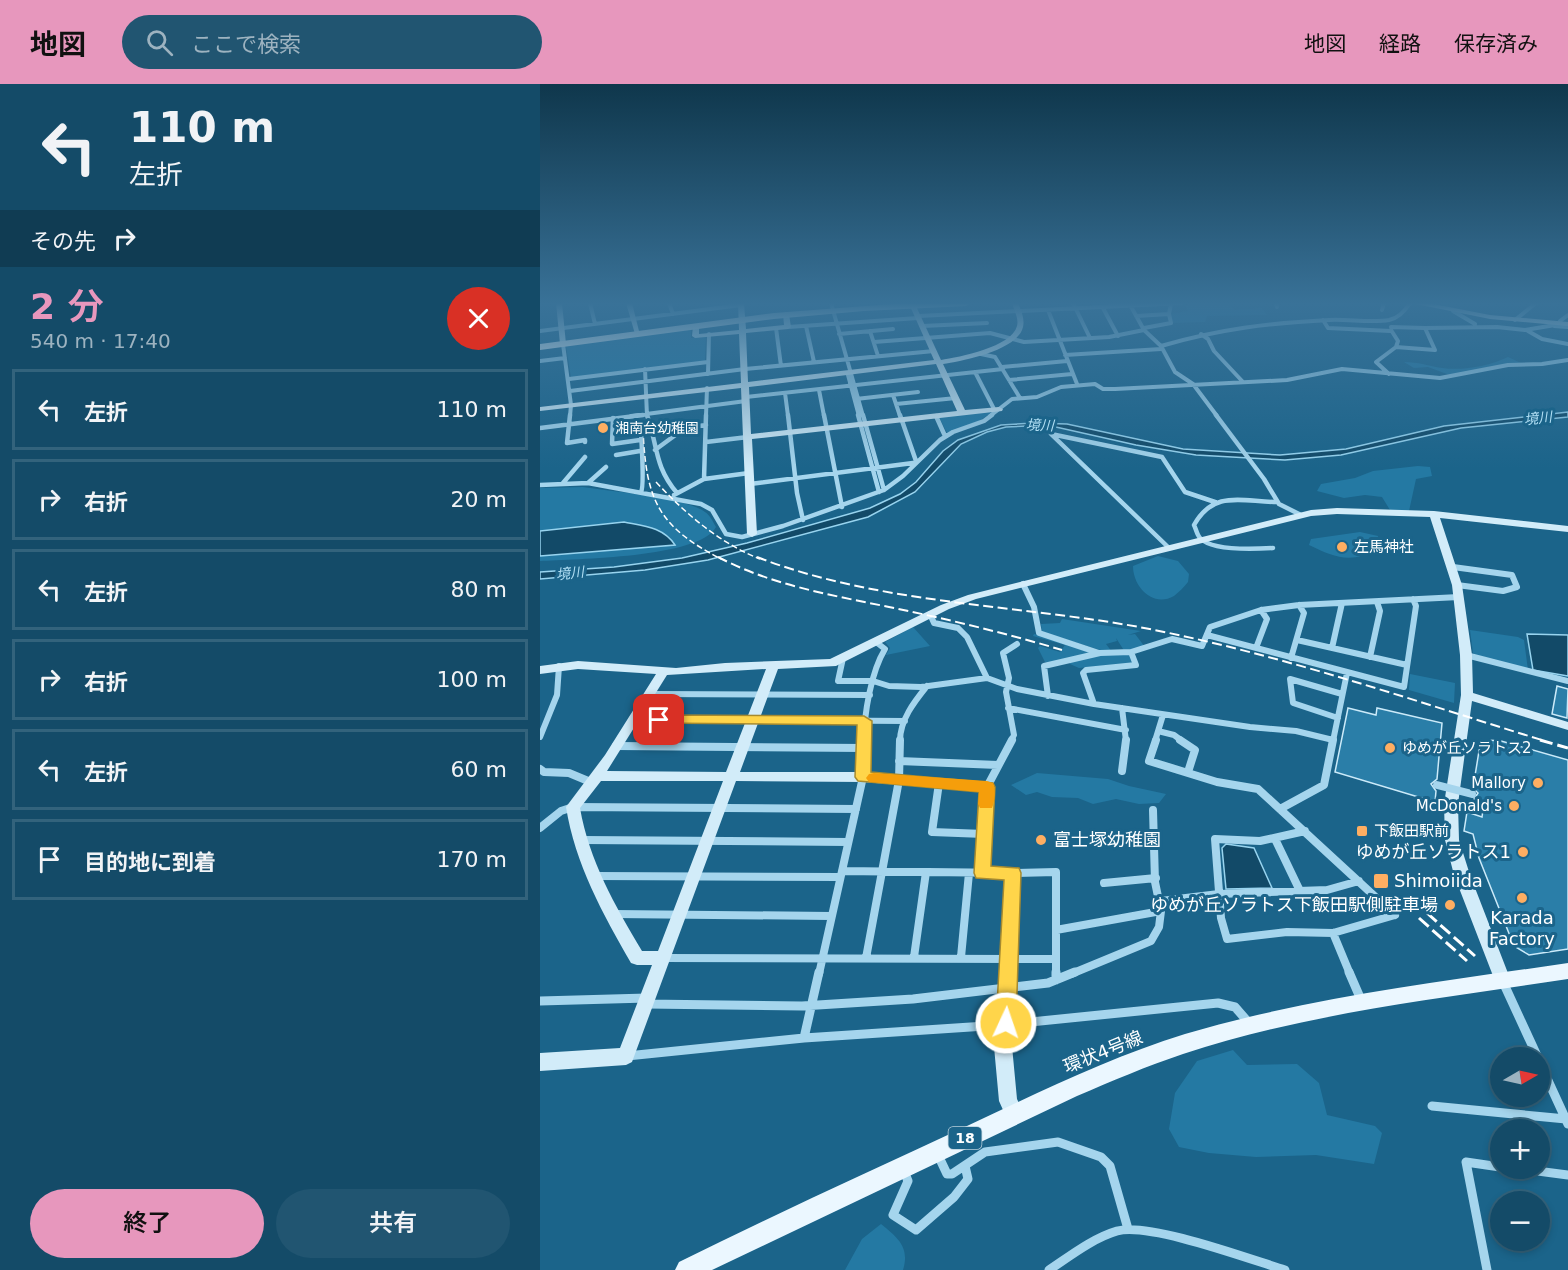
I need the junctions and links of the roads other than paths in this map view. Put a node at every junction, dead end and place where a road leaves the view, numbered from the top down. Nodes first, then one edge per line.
1 (557, 358) edge
2 (565, 358) edge
3 (708, 358) edge
4 (744, 358) edge
5 (780, 358) edge
6 (813, 358) edge
7 (853, 358) edge
8 (937, 358) edge
9 (961, 358) edge
10 (996, 358) edge
11 (1167, 358) edge
12 (1223, 358) edge
13 (1381, 358) edge
14 (846, 359) junction
15 (1568, 360) edge
16 (540, 361) edge
17 (1067, 361) joint
18 (708, 362) junction
19 (814, 362) junction
20 (939, 363) junction
21 (781, 366) junction
22 (1002, 368) junction
23 (645, 369) junction
24 (745, 369) junction
25 (850, 372) junction
26 (975, 372) junction
27 (708, 374) junction
28 (1072, 374) junction
29 (1389, 374) junction
30 (945, 376) junction
31 (569, 378) junction
32 (914, 379) junction
33 (1010, 380) junction
34 (646, 381) junction
35 (1243, 382) junction
36 (745, 383) junction
37 (1077, 384) junction
38 (1193, 384) junction
39 (853, 386) junction
40 (707, 388) junction
41 (819, 390) junction
42 (570, 391) junction
43 (918, 392) junction
44 (784, 393) junction
45 (893, 395) junction
46 (646, 396) junction
47 (956, 398) junction
48 (1020, 398) junction
49 (746, 399) junction
50 (857, 399) junction
51 (922, 402) junction
52 (896, 404) junction
53 (571, 405) junction
54 (707, 405) junction
55 (540, 409) edge
56 (997, 409) junction
57 (962, 412) junction
58 (646, 413) junction
59 (936, 416) junction
60 (613, 418) junction
61 (901, 420) junction
62 (649, 422) junction
63 (570, 424) junction
64 (863, 424) junction
65 (706, 425) junction
66 (540, 428) edge
67 (827, 428) junction
68 (789, 432) junction
69 (945, 436) junction
70 (748, 437) junction
71 (640, 440) junction
72 (585, 442) dead end
73 (706, 442) junction
74 (655, 450) junction
75 (640, 451) junction
76 (616, 455) dead end
77 (585, 457) dead end
78 (915, 462) junction
79 (606, 467) dead end
80 (875, 468) junction
81 (749, 473) junction
82 (835, 473) junction
83 (795, 478) junction
84 (704, 479) junction
85 (564, 483) junction
86 (588, 483) junction
87 (750, 483) junction
88 (540, 485) edge
89 (881, 491) junction
90 (641, 492) junction
91 (677, 493) junction
92 (670, 498) junction
93 (1215, 502) junction
94 (1277, 502) junction
95 (842, 507) junction
96 (1301, 514) junction
97 (1434, 514) junction
98 (803, 521) junction
99 (1568, 529) edge
100 (752, 534) junction
101 (1201, 539) junction
102 (1168, 547) junction
103 (1273, 548) dead end
104 (1453, 567) junction
105 (1023, 584) junction
106 (1457, 585) junction
107 (1459, 597) junction
108 (1413, 599) junction
109 (1377, 602) junction
110 (1342, 603) junction
111 (1299, 605) junction
112 (1261, 610) junction
113 (930, 614) junction
114 (1207, 635) junction
115 (1297, 640) junction
116 (876, 642) junction
117 (1017, 644) dead end
118 (1256, 648) junction
119 (1332, 648) junction
120 (1131, 652) junction
121 (1100, 653) junction
122 (1466, 655) junction
123 (1370, 657) junction
124 (843, 658) junction
125 (1291, 658) junction
126 (1407, 665) junction
127 (559, 666) junction
128 (772, 666) junction
129 (540, 670) edge
130 (664, 671) junction
131 (1347, 673) junction
132 (987, 678) junction
133 (873, 681) junction
134 (1568, 681) edge
135 (927, 686) junction
136 (1008, 686) junction
137 (648, 694) junction
138 (1342, 694) junction
139 (762, 695) junction
140 (870, 695) junction
141 (1467, 695) junction
142 (1048, 696) junction
143 (1094, 704) junction
144 (1008, 708) junction
145 (1122, 708) junction
146 (1163, 715) junction
147 (1338, 718) junction
148 (632, 719) junction
149 (752, 720) junction
150 (864, 721) junction
151 (905, 721) junction
152 (1568, 726) edge
153 (1126, 730) junction
154 (1158, 731) junction
155 (540, 737) edge
156 (1333, 740) junction
157 (616, 746) junction
158 (742, 747) junction
159 (864, 748) junction
160 (899, 761) junction
161 (998, 765) junction
162 (540, 769) edge
163 (1122, 771) dead end
164 (1188, 772) junction
165 (731, 777) junction
166 (863, 777) junction
167 (596, 779) junction
168 (899, 780) junction
169 (939, 783) junction
170 (1437, 786) dead end
171 (987, 787) junction
172 (1472, 794) dead end
173 (573, 807) junction
174 (719, 808) junction
175 (856, 809) junction
176 (1280, 809) junction
177 (1153, 810) dead end
178 (540, 828) edge
179 (1305, 831) junction
180 (984, 834) junction
181 (582, 840) junction
182 (707, 841) junction
183 (1276, 841) junction
184 (848, 842) junction
185 (882, 870) junction
186 (926, 872) junction
187 (969, 873) junction
188 (982, 873) junction
189 (1013, 873) junction
190 (841, 874) junction
191 (593, 876) junction
192 (693, 877) junction
193 (1156, 878) junction
194 (1359, 881) junction
195 (1104, 883) dead end
196 (1300, 891) junction
197 (1219, 894) junction
198 (1161, 901) junction
199 (1161, 911) junction
200 (611, 914) junction
201 (679, 915) junction
202 (831, 916) junction
203 (1056, 930) junction
204 (1333, 933) junction
205 (914, 957) junction
206 (961, 957) junction
207 (663, 958) junction
208 (822, 958) junction
209 (866, 958) junction
210 (1009, 958) junction
211 (1055, 959) junction
212 (1568, 971) edge
213 (1056, 980) junction
214 (1503, 981) junction
215 (1007, 986) junction
216 (540, 1000) edge
217 (646, 1001) junction
218 (1363, 1004) junction
219 (811, 1005) junction
220 (1003, 1024) junction
221 (1251, 1026) junction
222 (804, 1038) junction
223 (1533, 1047) edge
224 (626, 1056) junction
225 (540, 1062) edge
226 (1550, 1085) edge
227 (1432, 1106) dead end
228 (1015, 1114) junction
229 (1567, 1121) edge
230 (937, 1151) junction
231 (965, 1166) junction
232 (1490, 1166) edge
233 (903, 1167) junction
234 (1550, 1173) edge
235 (1568, 1175) edge
236 (1128, 1228) junction
237 (687, 1270) edge
238 (1049, 1270) edge
239 (1285, 1270) edge
240 (1487, 1270) edge

1 - 16 street
2 - 31 street
3 - 18 street
4 - 24 street
5 - 21 street
6 - 19 street
7 - 14 street
8 - 20 street
9 - 20 street
10 - 22 street
11 - 38 street
12 - 35 street
13 - 29 street
14 - 19 street
14 - 25 street
15 - 29 street
17 - 22 street
17 - 28 street
18 - 23 street
18 - 27 street
19 - 21 street
20 - 25 street
20 - 30 street
21 - 24 street
22 - 26 street
22 - 33 street
23 - 31 street
23 - 34 street
24 - 27 street
24 - 36 street
25 - 36 street
25 - 39 street
26 - 30 street
26 - 56 street
27 - 34 street
28 - 33 street
28 - 37 street
29 - 35 street
30 - 32 street
30 - 47 street
31 - 42 street
32 - 39 street
32 - 43 street
33 - 48 street
34 - 42 street
34 - 46 street
35 - 38 street
36 - 40 street
36 - 49 street
37 - 38 street
37 - 48 street
38 - 94 street
39 - 41 street
39 - 50 street
40 - 46 street
40 - 54 street
41 - 44 street
41 - 67 street
42 - 53 street
43 - 45 street
43 - 51 street
44 - 49 street
44 - 68 street
45 - 50 street
45 - 52 street
46 - 53 street
46 - 58 street
47 - 51 street
47 - 57 street
48 - 56 street
49 - 54 street
49 - 70 street
50 - 64 street
51 - 52 street
52 - 61 street
53 - 55 street
53 - 63 street
54 - 58 street
54 - 65 street
56 - 57 street
56 - 69 street
57 - 59 street
58 - 60 street
58 - 62 street
59 - 61 street
59 - 69 street
60 - 63 street
60 - 71 street
61 - 64 street
61 - 78 street
62 - 71 street
62 - 74 street
63 - 66 street
63 - 72 street
64 - 67 street
64 - 80 street
65 - 73 street
65 - 74 street
67 - 68 street
67 - 82 street
68 - 70 street
68 - 83 street
69 - 78 street
70 - 73 street
70 - 81 street
71 - 75 street
73 - 84 street
74 - 91 street
75 - 76 street
75 - 90 street
77 - 85 street
78 - 80 street
78 - 89 street
79 - 86 street
80 - 82 street
80 - 89 street
81 - 84 street
81 - 87 street
82 - 83 street
82 - 95 street
83 - 87 street
83 - 98 street
84 - 91 street
85 - 86 street
85 - 88 street
86 - 90 street
87 - 100 street
89 - 95 street
90 - 92 street
91 - 92 street
92 - 100 street
93 - 94 street
93 - 101 street
93 - 102 street
94 - 96 street
95 - 98 street
96 - 97 street
96 - 101 street
97 - 99 street
97 - 104 street
98 - 100 street
101 - 102 street
101 - 103 street
102 - 105 street
104 - 106 street
104 - 106 street
105 - 113 street
105 - 121 street
106 - 107 street
107 - 108 street
107 - 122 street
108 - 109 street
108 - 126 street
109 - 110 street
109 - 123 street
110 - 111 street
110 - 119 street
111 - 112 street
111 - 115 street
112 - 114 street
112 - 118 street
113 - 116 street
113 - 132 street
114 - 118 street
114 - 120 street
115 - 119 street
115 - 125 street
116 - 124 street
116 - 133 street
117 - 136 street
118 - 125 street
119 - 123 street
120 - 121 street
120 - 143 street
121 - 142 street
122 - 134 street
122 - 141 street
123 - 126 street
124 - 128 street
124 - 133 street
125 - 131 street
126 - 131 street
127 - 129 street
127 - 130 street
127 - 155 street
128 - 130 street
128 - 139 street
130 - 137 street
131 - 138 street
132 - 135 street
132 - 136 street
133 - 135 street
133 - 140 street
135 - 151 street
136 - 142 street
136 - 144 street
137 - 139 street
137 - 148 street
138 - 147 street
138 - 147 street
139 - 140 street
139 - 149 street
140 - 150 street
141 - 152 street
141 - 214 street
142 - 143 street
143 - 145 street
144 - 153 street
144 - 161 street
145 - 146 street
145 - 153 street
146 - 154 street
146 - 156 street
147 - 156 street
148 - 149 street
148 - 157 street
149 - 150 street
149 - 158 street
150 - 151 street
150 - 159 street
151 - 160 street
153 - 163 street
154 - 164 street
154 - 164 street
156 - 176 street
157 - 158 street
157 - 167 street
158 - 159 street
158 - 165 street
159 - 166 street
160 - 161 street
160 - 168 street
161 - 171 street
162 - 167 street
164 - 176 street
165 - 166 street
165 - 167 street
165 - 174 street
166 - 168 street
166 - 175 street
167 - 173 street
168 - 169 street
168 - 185 street
169 - 171 street
169 - 180 street
170 - 172 street, bridge
171 - 180 street
173 - 174 street
173 - 178 street
173 - 181 street
174 - 175 street
174 - 182 street
175 - 184 street
176 - 179 street
177 - 193 street
179 - 183 street
179 - 194 street
180 - 188 street
181 - 182 street
181 - 191 street
182 - 184 street
182 - 192 street
183 - 196 street
183 - 197 street
184 - 190 street
185 - 186 street
185 - 190 street
185 - 209 street
186 - 187 street
186 - 205 street
187 - 188 street
187 - 206 street
188 - 189 street
189 - 203 street
189 - 210 street
190 - 192 street
190 - 202 street
191 - 192 street
191 - 200 street
192 - 201 street
193 - 195 street
193 - 198 street
194 - 196 street
194 - 204 street
196 - 197 street
197 - 198 street
197 - 204 street
198 - 199 street
199 - 203 street
199 - 213 street
200 - 201 street
200 - 207 street
201 - 202 street
201 - 207 street
202 - 208 street
203 - 211 street
204 - 218 street
205 - 206 street
205 - 209 street
206 - 210 street
207 - 208 street
207 - 217 street
208 - 209 street
208 - 219 street
210 - 211 street
210 - 215 street
211 - 213 street
212 - 214 main road, 環状4号線 / 18
213 - 215 street
214 - 218 main road, 環状4号線 / 18
214 - 223 street
215 - 219 street
215 - 220 street
216 - 217 street
217 - 219 street
217 - 224 street
218 - 221 main road, 環状4号線 / 18
219 - 222 street
220 - 221 street
220 - 222 street
220 - 228 street
221 - 228 main road, 環状4号線 / 18
222 - 224 street
224 - 225 street
226 - 229 street
227 - 229 street
228 - 230 main road, 環状4号線 / 18
230 - 231 street
230 - 233 main road, 環状4号線 / 18
231 - 233 street
231 - 236 street
232 - 240 street
233 - 237 main road, 環状4号線 / 18
234 - 235 street
236 - 238 street
236 - 239 street

